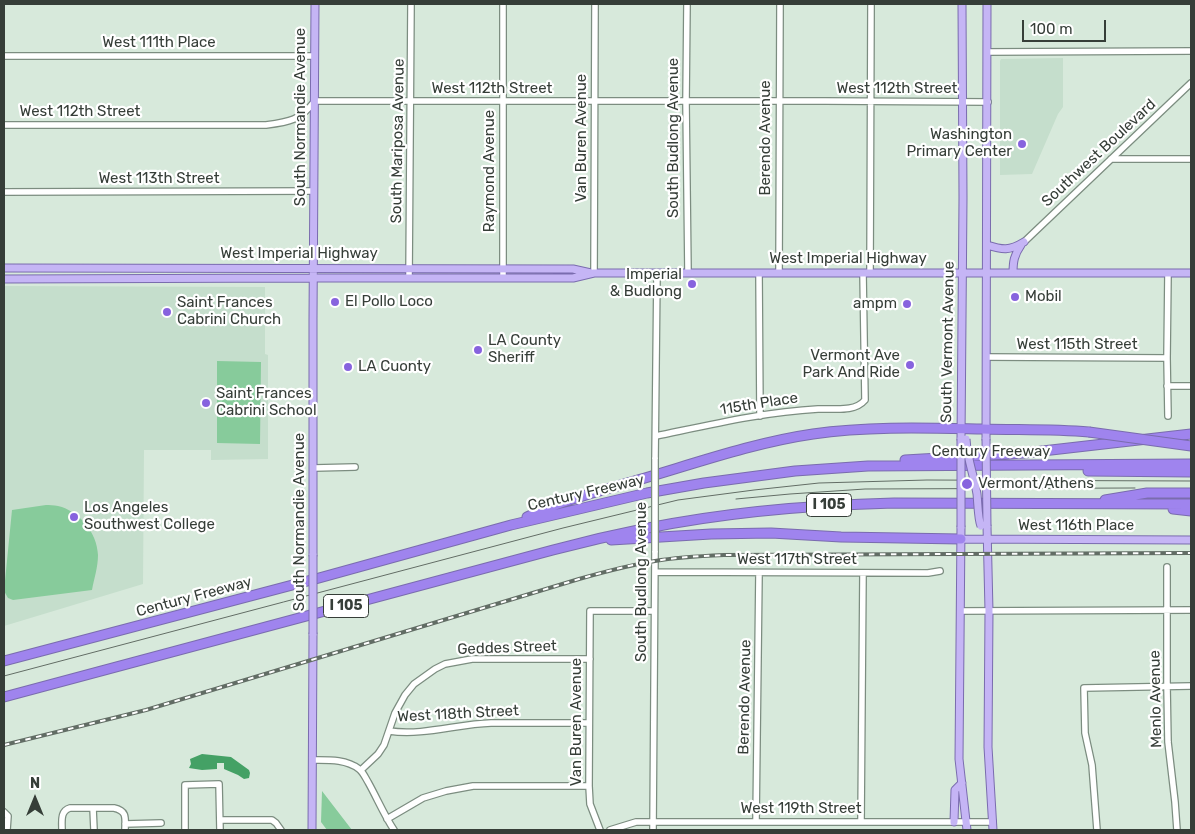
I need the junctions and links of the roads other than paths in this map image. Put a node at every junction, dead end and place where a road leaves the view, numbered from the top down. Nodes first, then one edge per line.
1 (315, 4) edge
2 (411, 4) edge
3 (503, 4) edge
4 (595, 4) edge
5 (687, 4) edge
6 (780, 4) edge
7 (872, 4) edge
8 (962, 4) edge
9 (987, 4) edge
10 (1191, 50) edge
11 (987, 52) junction
12 (4, 56) edge
13 (315, 56) junction
14 (1191, 83) edge
15 (779, 101) junction
16 (870, 101) junction
17 (315, 102) junction
18 (411, 102) junction
19 (502, 102) junction
20 (594, 102) junction
21 (686, 102) junction
22 (962, 102) junction
23 (988, 102) junction
24 (4, 125) edge
25 (1191, 158) edge
26 (1111, 159) junction
27 (4, 192) edge
28 (314, 192) junction
29 (1024, 242) junction
30 (987, 246) junction
31 (4, 268) edge
32 (314, 268) junction
33 (409, 268) junction
34 (502, 268) junction
35 (573, 269) junction
36 (594, 273) junction
37 (657, 273) junction
38 (688, 273) junction
39 (758, 273) junction
40 (779, 273) junction
41 (866, 273) junction
42 (963, 273) junction
43 (986, 273) junction
44 (1013, 273) junction
45 (1168, 273) junction
46 (1191, 273) edge
47 (313, 278) junction
48 (409, 278) junction
49 (503, 278) junction
50 (518, 278) junction
51 (4, 279) edge
52 (986, 357) junction
53 (1167, 358) junction
54 (1167, 386) junction
55 (1191, 386) edge
56 (760, 416) junction
57 (1168, 416) dead end
58 (961, 429) junction
59 (986, 434) junction
60 (1191, 434) edge
61 (656, 436) junction
62 (963, 439) junction
63 (1191, 446) edge
64 (1191, 464) edge
65 (993, 466) junction
66 (355, 467) dead end
67 (314, 468) junction
68 (795, 471) junction
69 (1191, 472) edge
70 (1191, 493) edge
71 (1077, 504) junction
72 (1120, 504) junction
73 (1191, 504) edge
74 (1191, 511) edge
75 (511, 525) junction
76 (984, 526) junction
77 (960, 539) junction
78 (988, 540) junction
79 (1191, 540) edge
80 (583, 542) junction
81 (1167, 567) dead end
82 (940, 571) dead end
83 (655, 572) junction
84 (759, 573) junction
85 (862, 573) junction
86 (1168, 610) junction
87 (1191, 610) edge
88 (654, 611) junction
89 (960, 611) junction
90 (988, 611) junction
91 (590, 659) junction
92 (4, 661) edge
93 (1167, 686) junction
94 (1191, 686) edge
95 (4, 697) edge
96 (589, 723) junction
97 (389, 731) junction
98 (313, 760) junction
99 (361, 770) junction
100 (962, 783) junction
101 (589, 786) junction
102 (93, 808) junction
103 (4, 812) edge
104 (386, 819) junction
105 (220, 820) junction
106 (653, 822) junction
107 (756, 822) junction
108 (861, 822) junction
109 (954, 822) junction
110 (966, 822) junction
111 (993, 822) junction
112 (161, 823) dead end
113 (125, 827) edge
114 (185, 829) dead end
115 (7, 830) edge
116 (62, 830) edge
117 (94, 830) edge
118 (220, 830) edge
119 (281, 830) edge
120 (312, 830) edge
121 (394, 830) edge
122 (600, 830) edge
123 (610, 830) edge
124 (653, 830) edge
125 (967, 830) edge
126 (993, 830) edge
127 (1097, 830) edge
128 (1177, 830) edge

1 - 13 main road, South Normandie Avenue
2 - 18 street, South Mariposa Avenue
3 - 19 street, Raymond Avenue
4 - 20 street, Van Buren Avenue
5 - 21 street, South Budlong Avenue
6 - 15 street, Berendo Avenue
7 - 16 street
8 - 22 main road, South Vermont Avenue
9 - 11 main road
10 - 11 street
11 - 23 main road
12 - 13 street, West 111th Place
13 - 17 main road, South Normandie Avenue
14 - 26 street, Southwest Boulevard
15 - 16 street, West 112th Street
15 - 21 street, West 112th Street
15 - 40 street, Berendo Avenue
16 - 22 street, West 112th Street
16 - 41 street
17 - 18 street, West 112th Street
17 - 24 street, West 112th Street
17 - 28 main road, South Normandie Avenue
18 - 19 street, West 112th Street
18 - 33 street, South Mariposa Avenue
19 - 20 street, West 112th Street
19 - 34 street, Raymond Avenue
20 - 21 street, West 112th Street
20 - 36 street, Van Buren Avenue
21 - 38 street, South Budlong Avenue
22 - 23 street, West 112th Street
22 - 42 main road, South Vermont Avenue
23 - 30 main road
25 - 26 street
26 - 29 street, Southwest Boulevard
27 - 28 street, West 113th Street
28 - 32 main road, South Normandie Avenue
29 - 30 main road
29 - 44 main road
30 - 43 main road
31 - 32 main road, West Imperial Highway
32 - 33 main road, West Imperial Highway
32 - 47 main road, South Normandie Avenue
33 - 34 main road, West Imperial Highway
33 - 48 street, South Mariposa Avenue
34 - 35 main road, West Imperial Highway
34 - 49 street, Raymond Avenue
35 - 36 main road, West Imperial Highway
35 - 50 main road
36 - 37 main road, West Imperial Highway
36 - 50 main road, West Imperial Highway
37 - 38 main road, West Imperial Highway
37 - 61 street, South Budlong Avenue
38 - 39 main road, West Imperial Highway
39 - 40 main road, West Imperial Highway
39 - 56 street
40 - 41 main road, West Imperial Highway
41 - 42 main road, West Imperial Highway
41 - 56 street, 115th Place
42 - 43 main road, West Imperial Highway
42 - 58 main road, South Vermont Avenue
43 - 44 main road, West Imperial Highway
43 - 52 main road
44 - 45 main road, West Imperial Highway
45 - 46 main road, West Imperial Highway
45 - 53 street
47 - 48 main road, West Imperial Highway
47 - 51 main road, West Imperial Highway
47 - 67 main road, South Normandie Avenue
48 - 49 main road, West Imperial Highway
49 - 50 main road, West Imperial Highway
52 - 53 street, West 115th Street
52 - 59 main road
53 - 54 street
54 - 55 street
54 - 57 street
56 - 61 street, 115th Place
58 - 59 highway
58 - 62 main road, South Vermont Avenue
58 - 75 highway
59 - 63 highway, bridge
59 - 76 main road, bridge
60 - 68 highway
61 - 83 street, South Budlong Avenue, bridge
62 - 76 main road, bridge
62 - 77 main road, South Vermont Avenue, bridge
64 - 65 highway, Century Freeway / I 105
65 - 68 highway, Century Freeway / I 105
65 - 69 highway
66 - 67 street
67 - 98 main road, South Normandie Avenue, bridge
68 - 75 highway, Century Freeway / I 105
70 - 71 highway
71 - 72 highway, I 105
71 - 80 highway, I 105
72 - 73 highway, I 105
72 - 74 highway
75 - 92 highway, Century Freeway / I 105
76 - 78 main road
77 - 78 main road, West 116th Place
77 - 80 highway
77 - 89 main road, South Vermont Avenue
78 - 79 main road, West 116th Place
78 - 90 main road
80 - 95 highway, I 105
81 - 86 street, Menlo Avenue
82 - 85 street, West 117th Street
83 - 84 street, West 117th Street
83 - 88 street, South Budlong Avenue
84 - 85 street, West 117th Street
84 - 107 street, Berendo Avenue
85 - 108 street
86 - 87 street
86 - 90 street
86 - 93 street, Menlo Avenue
88 - 91 street, Van Buren Avenue
88 - 106 street, South Budlong Avenue
89 - 90 street
89 - 100 main road, South Vermont Avenue
90 - 111 main road
91 - 96 street, Van Buren Avenue
91 - 97 street, Geddes Street
93 - 94 street
93 - 127 street
93 - 128 street, Menlo Avenue
96 - 97 street, West 118th Street
96 - 101 street, Van Buren Avenue
97 - 99 street, Geddes Street
98 - 99 street
98 - 120 main road, South Normandie Avenue
99 - 104 street
100 - 109 main road
100 - 110 main road, South Vermont Avenue
101 - 104 street
101 - 122 street, Van Buren Avenue
102 - 113 street
102 - 116 street
102 - 117 street
103 - 115 street
104 - 121 street
105 - 114 street
105 - 118 street
105 - 119 street
106 - 107 street, West 119th Street
106 - 123 street, West 119th Street
106 - 124 street, South Budlong Avenue
107 - 108 street, West 119th Street
108 - 109 street, West 119th Street
109 - 110 street, West 119th Street
110 - 111 street, West 119th Street
110 - 125 main road, South Vermont Avenue
111 - 126 main road
112 - 113 street

